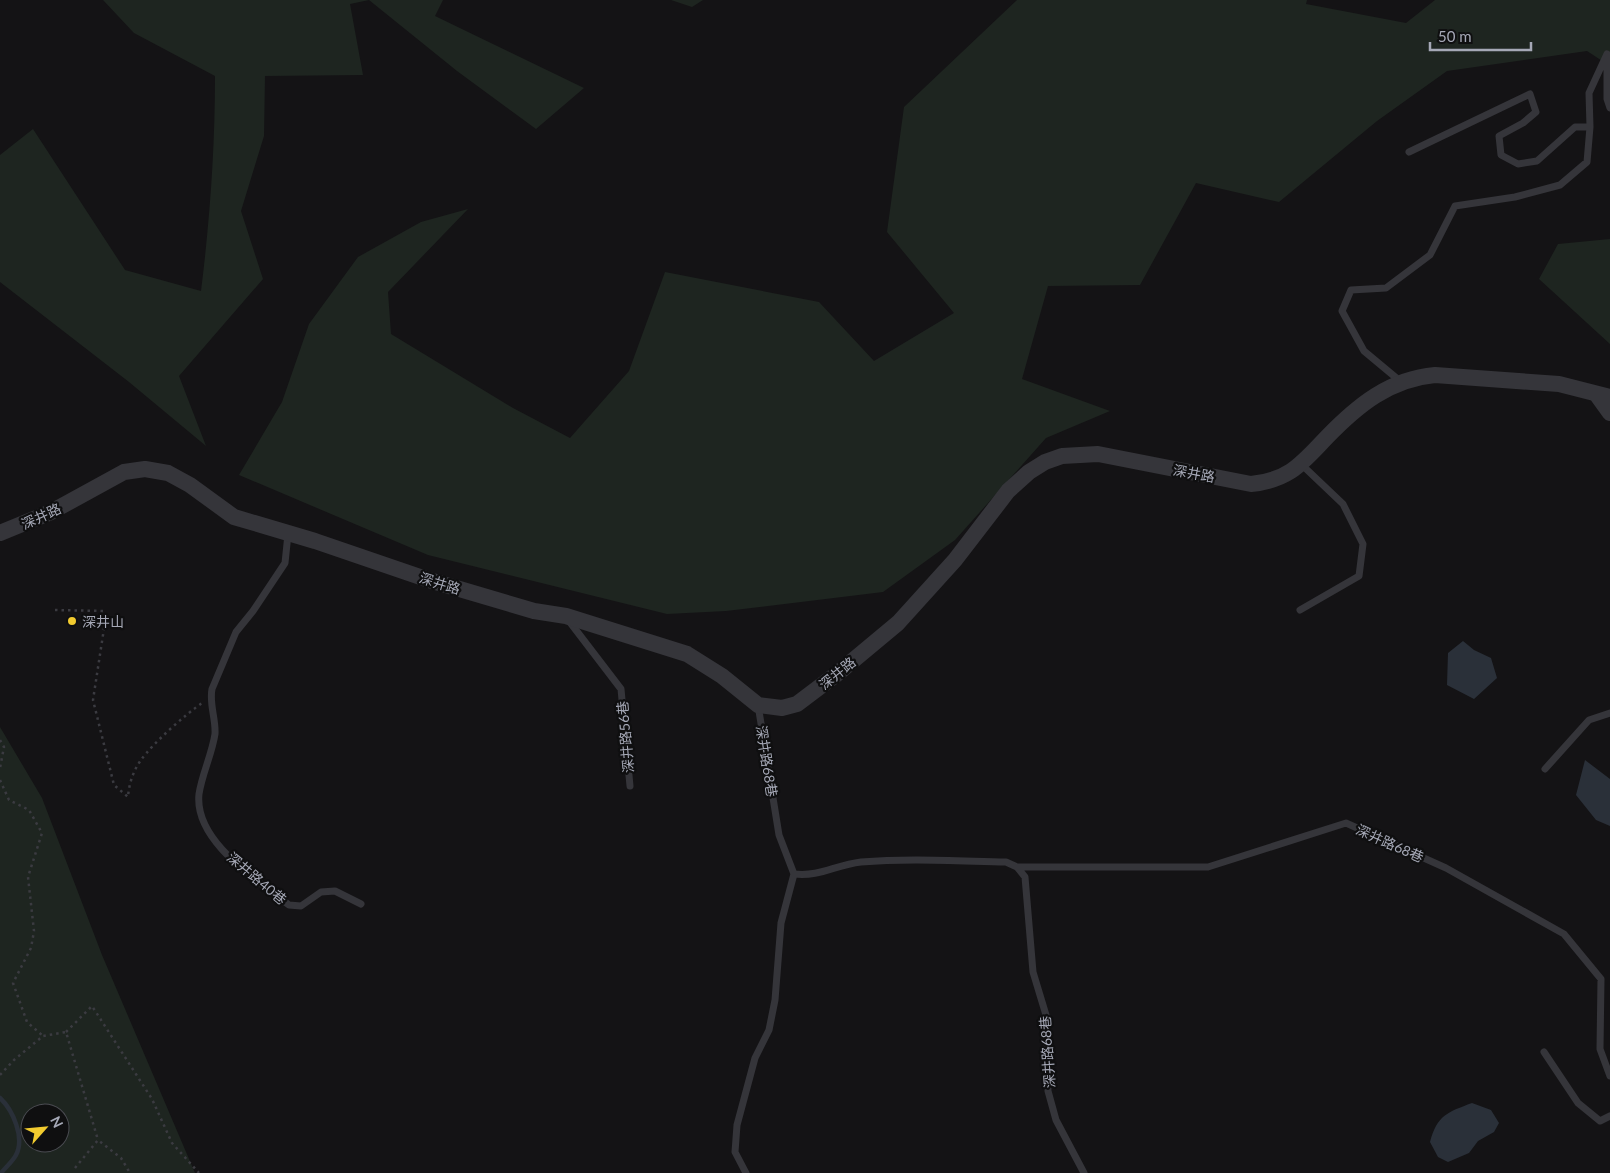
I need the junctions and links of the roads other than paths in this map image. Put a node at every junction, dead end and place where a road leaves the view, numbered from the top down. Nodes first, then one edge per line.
1 (1610, 108) edge
2 (1590, 127) junction
3 (1409, 152) dead end
4 (1401, 382) junction
5 (1603, 396) edge
6 (1610, 413) edge
7 (1302, 465) junction
8 (0, 533) edge
9 (288, 533) junction
10 (1300, 610) dead end
11 (566, 616) junction
12 (758, 705) junction
13 (1610, 714) edge
14 (1545, 769) dead end
15 (630, 786) dead end
16 (1017, 867) junction
17 (794, 874) junction
18 (361, 904) dead end
19 (1544, 1052) dead end
20 (1610, 1076) edge
21 (1610, 1116) edge
22 (746, 1173) edge
23 (1084, 1173) edge

1 - 2 lane
2 - 3 lane
2 - 4 lane
4 - 5 street, 深井路
4 - 7 street, 深井路
5 - 6 street, 深井路
7 - 10 lane
7 - 12 street, 深井路
8 - 9 street, 深井路
9 - 11 street, 深井路
9 - 18 lane, 深井路40巷
11 - 12 street, 深井路
11 - 15 lane, 深井路56巷
12 - 17 lane, 深井路68巷
13 - 14 lane
16 - 17 lane, 深井路68巷
16 - 20 lane, 深井路68巷
16 - 23 lane, 深井路68巷
17 - 22 lane
19 - 21 lane

